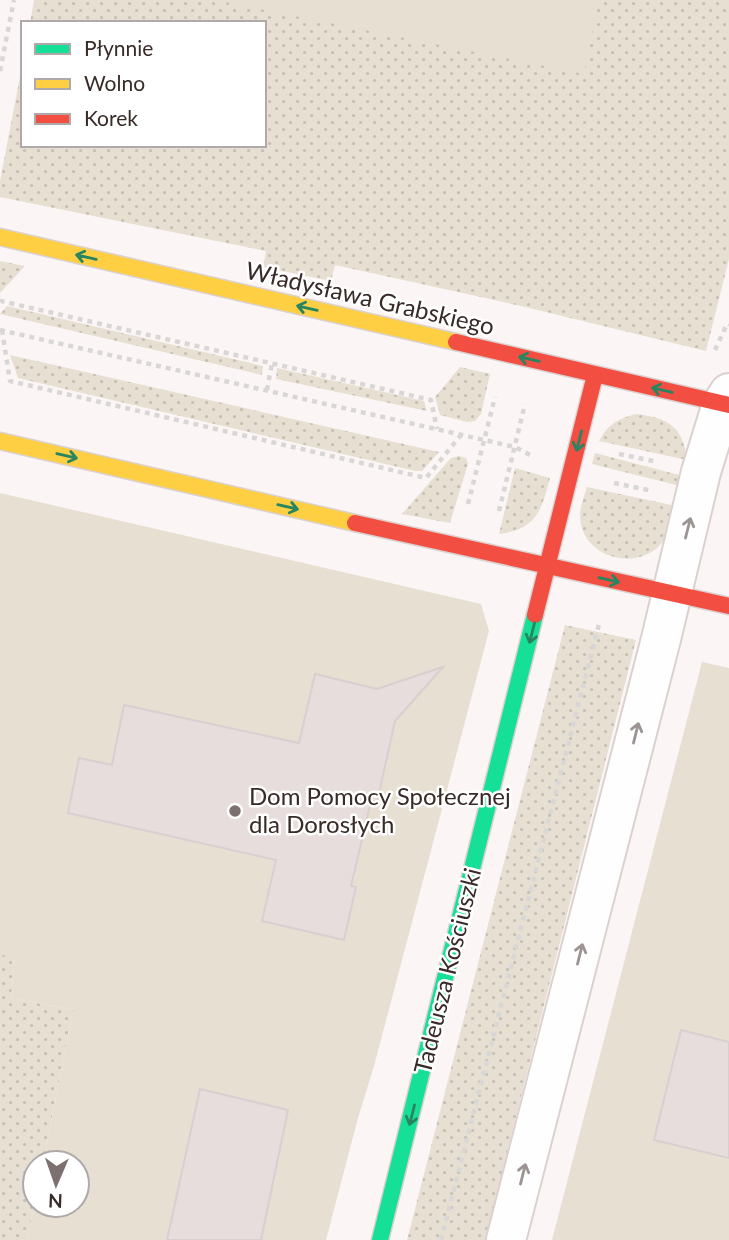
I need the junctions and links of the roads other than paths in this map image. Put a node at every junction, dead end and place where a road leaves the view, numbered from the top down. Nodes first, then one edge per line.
1 (0, 237) edge
2 (595, 375) junction
3 (727, 401) edge
4 (0, 441) edge
5 (547, 566) junction
6 (671, 594) junction
7 (729, 607) edge
8 (380, 1240) edge
9 (506, 1240) edge

2 -> 1 street, Władysława Grabskiego
3 -> 2 street, Władysława Grabskiego
2 -> 5 street, Tadeusza Kościuszki
6 -> 3 street
4 -> 5 street
5 -> 6 street
5 -> 8 street, Tadeusza Kościuszki
6 - 7 street
9 -> 6 street

